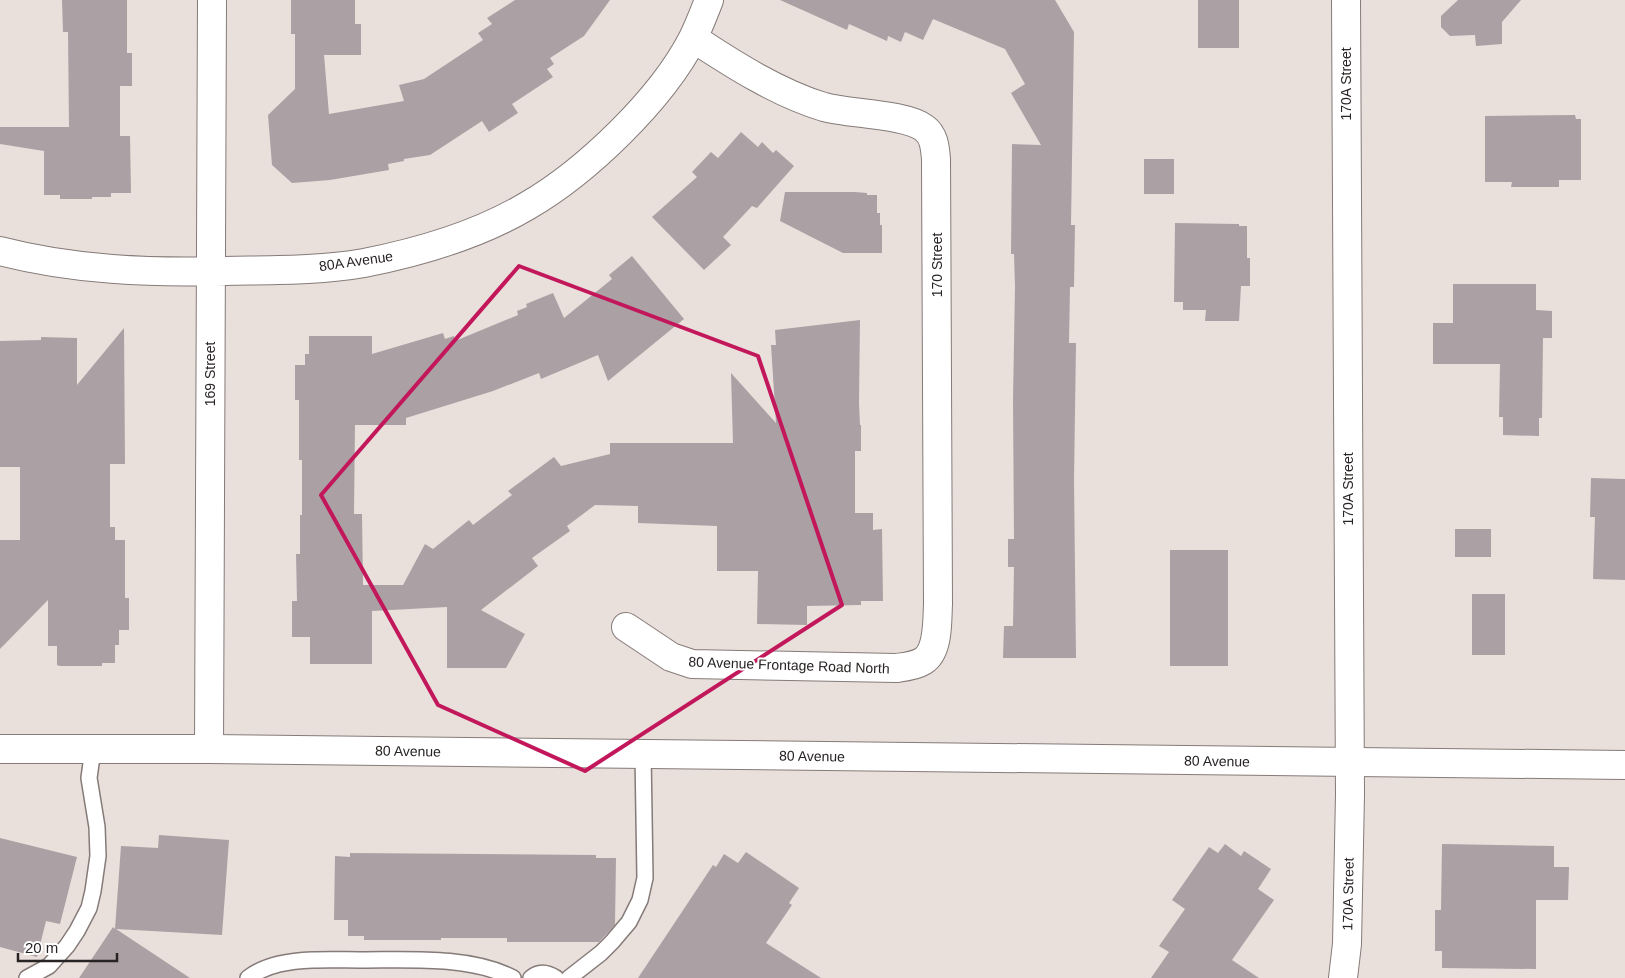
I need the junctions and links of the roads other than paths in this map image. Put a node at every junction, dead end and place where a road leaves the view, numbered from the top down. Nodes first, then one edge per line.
1 (212, 0) edge
2 (709, 0) edge
3 (1346, 0) edge
4 (693, 38) junction
5 (0, 251) edge
6 (210, 271) junction
7 (626, 627) dead end
8 (929, 656) joint
9 (93, 748) junction
10 (209, 748) junction
11 (0, 750) edge
12 (643, 754) junction
13 (1349, 762) junction
14 (1625, 764) edge
15 (572, 975) edge
16 (554, 976) edge
17 (532, 977) edge
18 (27, 978) edge
19 (248, 978) edge
20 (512, 978) edge
21 (1344, 978) edge

1 - 6 street, 169 Street
2 - 4 street
3 - 13 street, 170A Street
4 - 6 street, 80A Avenue
4 - 8 street, 170 Street
5 - 6 street, 80A Avenue
6 - 10 street, 169 Street
7 - 8 street, 80 Avenue Frontage Road North
9 - 10 street, 80 Avenue
9 - 11 street, 80 Avenue
9 - 18 lane
10 - 12 street, 80 Avenue
12 - 13 street, 80 Avenue
12 - 15 lane
13 - 14 street, 80 Avenue
13 - 21 street, 170A Street
15 - 16 lane
16 - 17 lane
17 - 20 lane
19 - 20 lane

